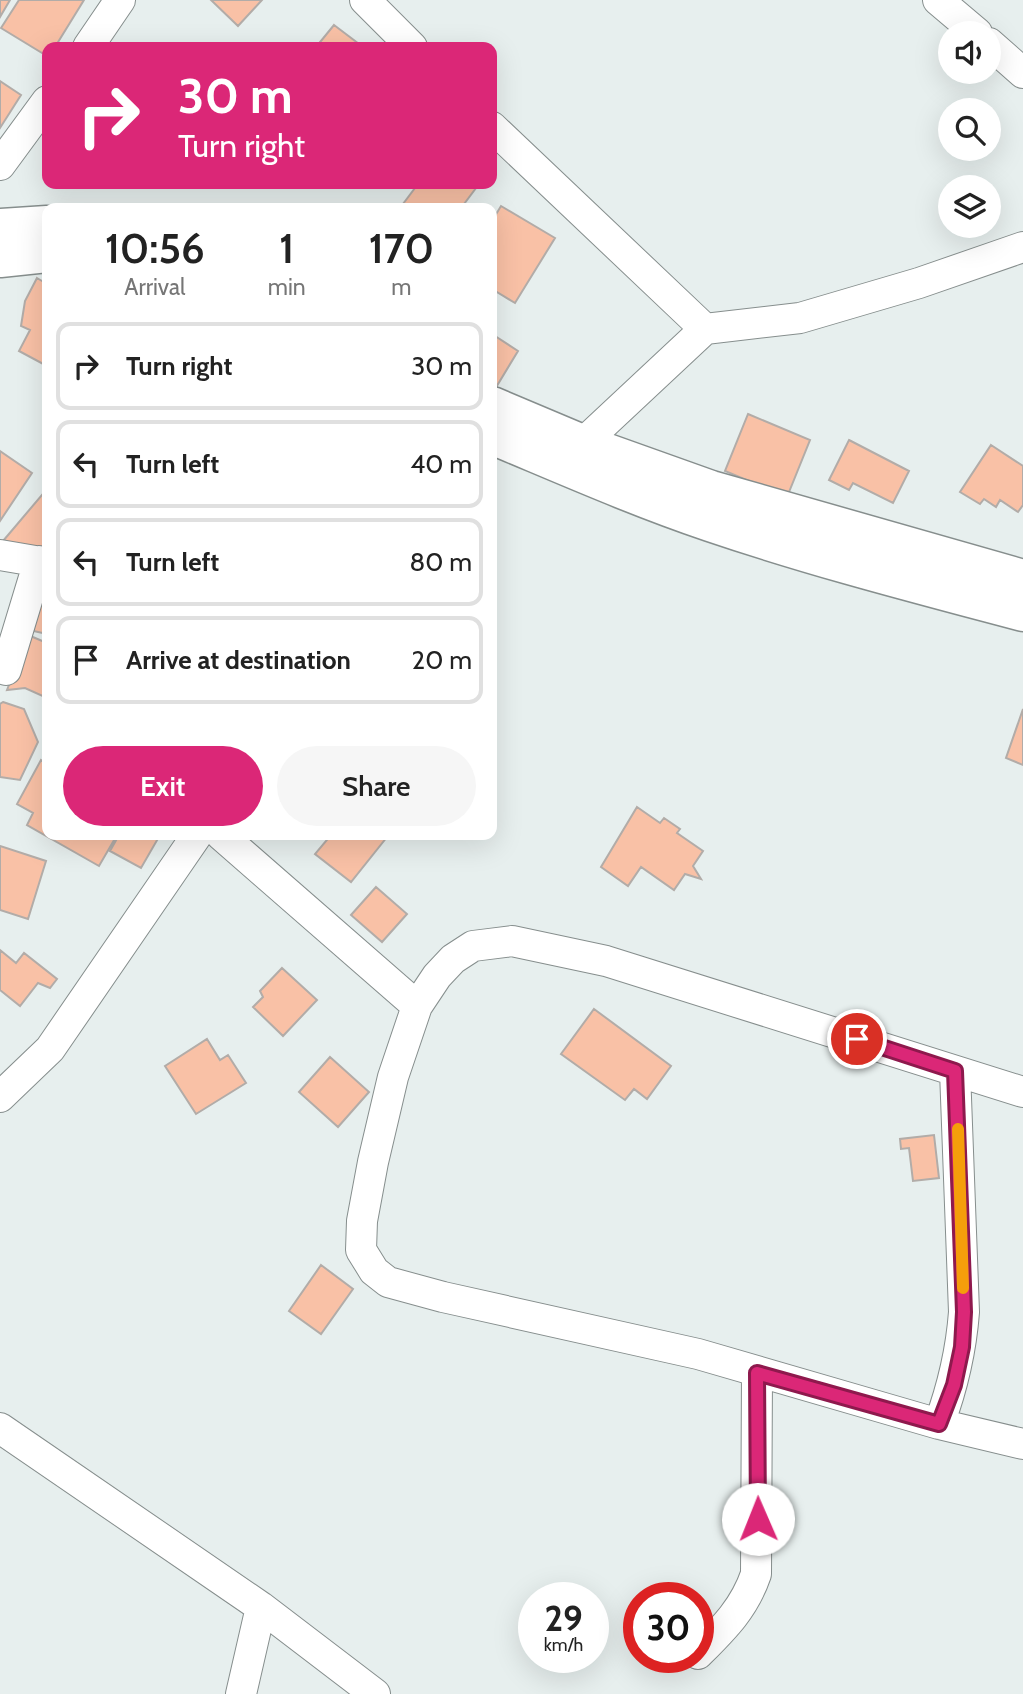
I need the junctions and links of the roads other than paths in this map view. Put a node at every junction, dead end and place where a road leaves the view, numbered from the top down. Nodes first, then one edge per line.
1 (121, 0) edge
2 (365, 0) edge
3 (938, 0) edge
4 (963, 21) edge
5 (92, 42) edge
6 (407, 42) edge
7 (1001, 54) edge
8 (1023, 73) edge
9 (42, 108) edge
10 (497, 132) edge
11 (0, 165) edge
12 (42, 225) edge
13 (0, 228) edge
14 (1023, 247) edge
15 (42, 254) edge
16 (0, 258) edge
17 (705, 329) junction
18 (497, 408) edge
19 (497, 437) edge
20 (582, 444) junction
21 (0, 555) edge
22 (42, 562) edge
23 (42, 565) edge
24 (1023, 579) edge
25 (1023, 612) edge
26 (6, 670) dead end
27 (194, 840) edge
28 (227, 840) edge
29 (417, 1006) junction
30 (955, 1071) junction
31 (1023, 1092) edge
32 (0, 1097) edge
33 (757, 1373) junction
34 (939, 1424) junction
35 (0, 1428) edge
36 (1023, 1444) edge
37 (261, 1607) junction
38 (714, 1639) edge
39 (241, 1694) edge
40 (375, 1694) edge

1 - 5 street
2 - 6 street
3 - 4 street
7 - 8 street
9 - 11 street
10 - 17 street
12 - 13 street
14 - 17 street
15 - 16 street
17 - 20 street
18 - 20 street
19 - 25 street
20 - 24 street
21 - 22 street
23 - 26 street
27 - 32 street
28 - 29 street
29 - 30 street
29 - 33 street
30 - 31 street
30 - 34 street
33 - 34 street
33 - 38 street
34 - 36 street
35 - 37 street
37 - 39 street
37 - 40 street

